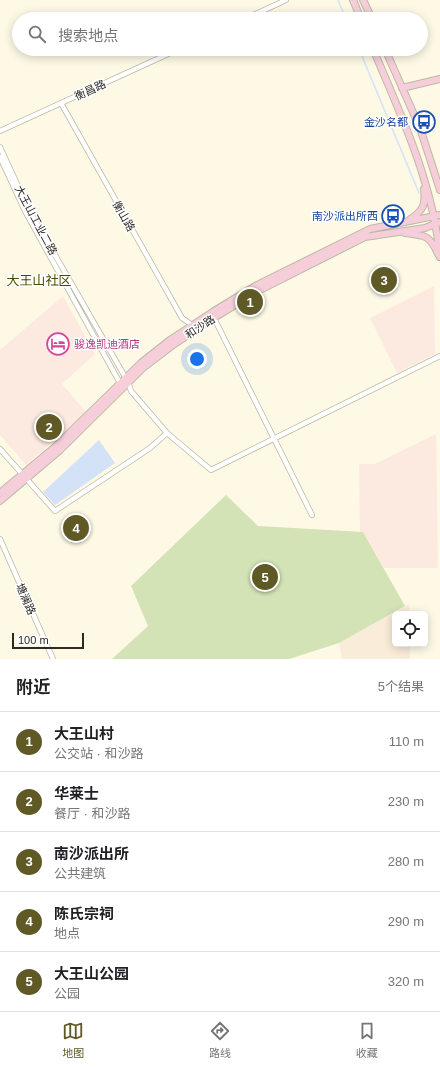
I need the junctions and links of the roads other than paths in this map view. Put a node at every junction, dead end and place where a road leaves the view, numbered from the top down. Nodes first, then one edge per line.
1 (286, 0) edge
2 (352, 0) edge
3 (363, 0) edge
4 (260, 12) edge
5 (358, 12) edge
6 (369, 12) edge
7 (164, 56) edge
8 (377, 56) edge
9 (388, 56) edge
10 (440, 79) edge
11 (402, 88) junction
12 (60, 103) junction
13 (0, 131) edge
14 (0, 147) edge
15 (0, 157) edge
16 (421, 167) junction
17 (439, 182) edge
18 (440, 190) edge
19 (437, 215) edge
20 (408, 222) junction
21 (438, 223) edge
22 (396, 232) junction
23 (440, 258) edge
24 (212, 315) junction
25 (192, 325) junction
26 (440, 356) edge
27 (124, 382) junction
28 (167, 433) junction
29 (274, 439) junction
30 (0, 449) edge
31 (25, 477) junction
32 (0, 494) edge
33 (0, 500) edge
34 (312, 515) dead end
35 (0, 539) edge
36 (53, 659) edge

1 - 4 street
2 - 5 main road
3 - 6 main road
7 - 12 street, 衡昌路
8 - 16 main road
9 - 11 main road
10 - 11 main road
11 - 17 main road
12 - 13 street, 衡昌路
12 - 25 street, 衡山路
14 - 27 street, 大王山工业二路
15 - 27 street, 大王山工业二路
16 - 19 main road
16 - 20 main road
17 - 18 main road
19 - 20 main road, 和沙路
19 - 21 main road
20 - 24 main road, 和沙路
21 - 22 main road, 和沙路
21 - 23 main road
22 - 23 main road
22 - 24 main road, 和沙路
24 - 25 main road, 和沙路
24 - 27 main road, 和沙路
24 - 29 street
25 - 27 main road, 和沙路
26 - 29 street
27 - 28 street
27 - 31 main road, 和沙路
28 - 29 street
28 - 31 street
29 - 34 street
30 - 31 street
31 - 32 main road, 和沙路
31 - 33 main road, 和沙路
35 - 36 street, 塘澜路

